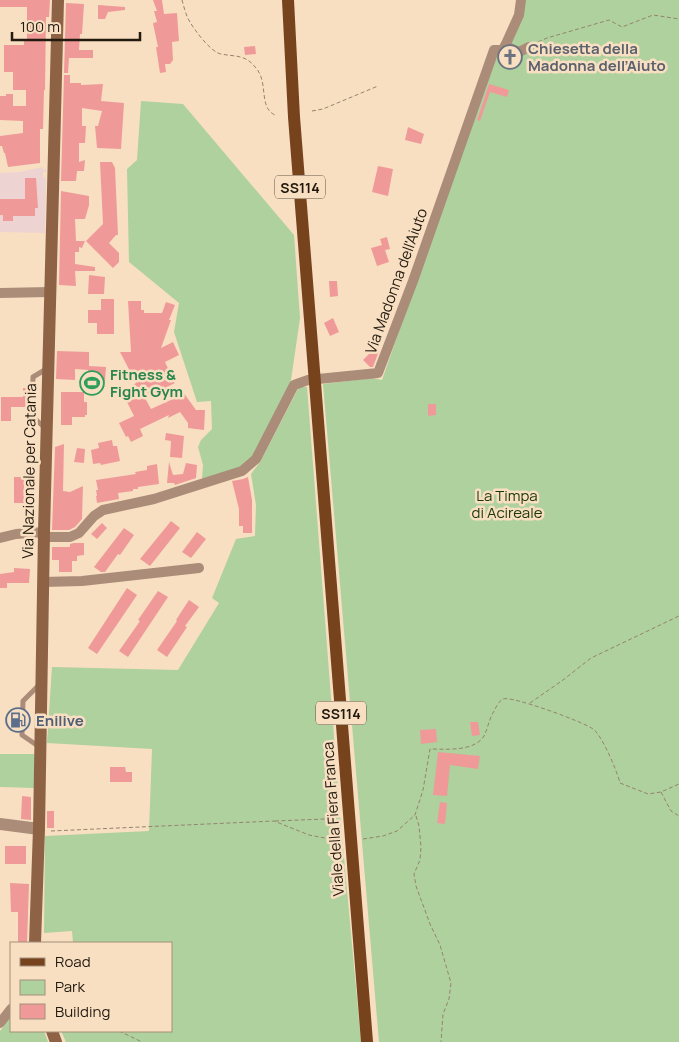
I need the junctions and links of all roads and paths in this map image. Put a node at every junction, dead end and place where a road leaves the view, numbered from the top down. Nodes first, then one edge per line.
1 (58, 0) edge
2 (182, 0) edge
3 (288, 0) edge
4 (521, 0) edge
5 (679, 19) edge
6 (505, 46) junction
7 (529, 47) joint
8 (378, 86) dead end
9 (312, 111) dead end
10 (275, 115) dead end
11 (50, 292) junction
12 (0, 293) edge
13 (44, 534) junction
14 (0, 538) edge
15 (199, 568) dead end
16 (43, 582) junction
17 (679, 616) edge
18 (41, 683) junction
19 (530, 704) junction
20 (40, 748) junction
21 (679, 784) edge
22 (661, 792) junction
23 (415, 815) junction
24 (679, 816) edge
25 (325, 819) dead end
26 (274, 821) junction
27 (0, 824) edge
28 (39, 830) junction
29 (358, 840) dead end
30 (342, 841) dead end
31 (35, 942) edge
32 (10, 1010) edge
33 (0, 1023) edge
34 (121, 1032) edge
35 (142, 1042) edge
36 (367, 1042) edge
37 (441, 1042) edge

1 - 11 main road, Via Nazionale per Catania
2 - 10 path
3 - 36 main road, Viale della Fiera Franca / SS114
4 - 6 street, Via Madonna dell'Aiuto
5 - 7 path
6 - 7 street
6 - 13 street, Via Madonna dell'Aiuto
8 - 9 path
11 - 12 street
11 - 13 main road, Via Nazionale per Catania
13 - 14 street
13 - 16 main road, Via Nazionale per Catania
15 - 16 street
16 - 18 main road, Via Nazionale per Catania
17 - 19 path
18 - 20 main road, Via Nazionale per Catania
18 - 20 lane
19 - 22 path
19 - 23 path
20 - 28 main road, Via Nazionale per Catania
21 - 22 path
22 - 24 path
23 - 29 path
23 - 37 path
25 - 26 path
26 - 28 path
26 - 30 path
27 - 28 street
28 - 31 main road, Via Nazionale per Catania
32 - 33 street
34 - 35 path

